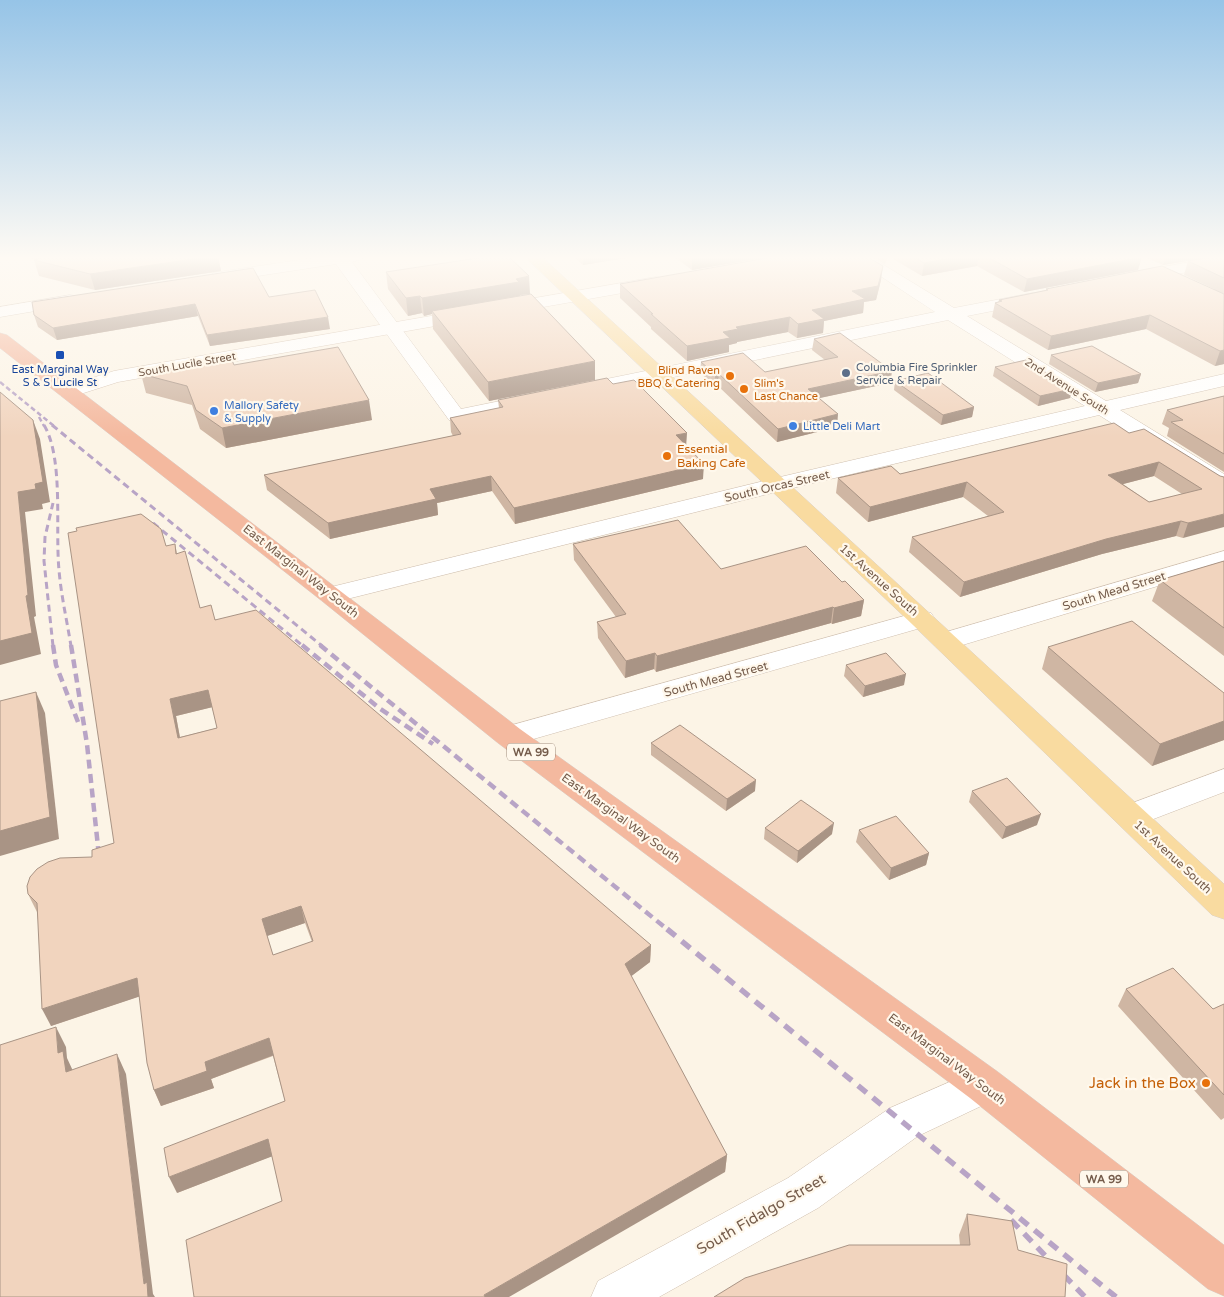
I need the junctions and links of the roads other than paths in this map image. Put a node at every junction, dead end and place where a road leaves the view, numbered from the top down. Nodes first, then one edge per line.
1 (385, 317) edge
2 (460, 317) edge
3 (597, 317) edge
4 (940, 317) edge
5 (957, 317) edge
6 (392, 328) junction
7 (0, 338) edge
8 (658, 374) junction
9 (1224, 380) edge
10 (68, 392) junction
11 (1104, 409) junction
12 (1224, 484) edge
13 (776, 485) junction
14 (1224, 558) edge
15 (331, 595) junction
16 (922, 619) junction
17 (946, 641) junction
18 (509, 736) junction
19 (1224, 780) edge
20 (1130, 816) junction
21 (1224, 905) edge
22 (984, 1085) junction
23 (1224, 1273) edge
24 (614, 1297) edge

1 - 6 street
2 - 6 street, South Lucile Street
3 - 8 main road, 1st Avenue South
4 - 8 street
5 - 11 street, 2nd Avenue South
6 - 8 street
6 - 10 street, South Lucile Street
7 - 10 highway, East Marginal Way South / WA 99
8 - 13 main road, 1st Avenue South
9 - 11 street, South Orcas Street
10 - 15 highway, East Marginal Way South / WA 99
11 - 12 street, 2nd Avenue South
11 - 13 street, South Orcas Street
13 - 15 street, South Orcas Street
13 - 16 main road, 1st Avenue South
14 - 17 street, South Mead Street
15 - 18 highway, East Marginal Way South / WA 99
16 - 17 main road, 1st Avenue South
16 - 18 street, South Mead Street
17 - 20 main road, 1st Avenue South
18 - 22 highway, East Marginal Way South / WA 99
19 - 20 street
20 - 21 main road, 1st Avenue South
22 - 23 highway, East Marginal Way South / WA 99
22 - 24 street, South Fidalgo Street

